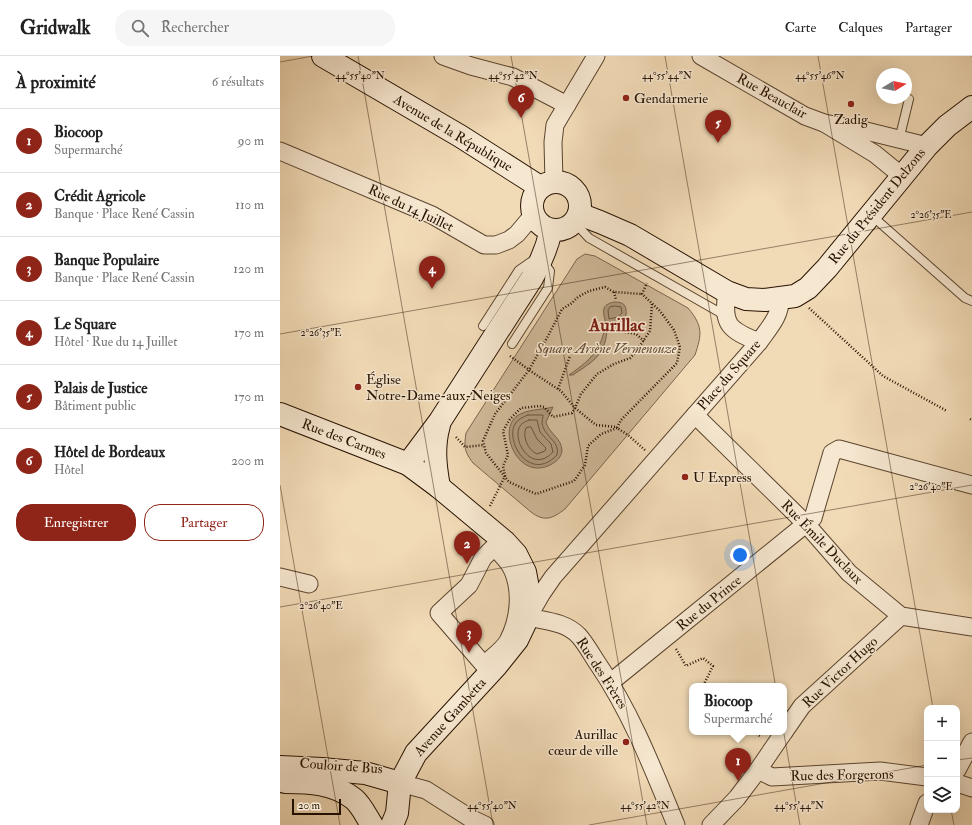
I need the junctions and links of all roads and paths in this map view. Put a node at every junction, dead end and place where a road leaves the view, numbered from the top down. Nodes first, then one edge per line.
1 (323, 56) edge
2 (443, 56) edge
3 (596, 56) edge
4 (701, 56) edge
5 (908, 104) edge
6 (567, 105) junction
7 (972, 107) edge
8 (824, 123) junction
9 (899, 140) junction
10 (927, 146) junction
11 (280, 151) edge
12 (902, 176) junction
13 (547, 184) junction
14 (533, 215) junction
15 (870, 215) junction
16 (576, 218) junction
17 (551, 230) junction
18 (542, 260) junction
19 (652, 274) junction
20 (614, 292) junction
21 (727, 292) junction
22 (642, 294) junction
23 (787, 297) junction
24 (616, 300) dead end
25 (972, 301) edge
26 (652, 304) junction
27 (726, 316) junction
28 (619, 331) dead end
29 (487, 334) junction
30 (644, 340) junction
31 (759, 342) junction
32 (512, 344) dead end
33 (570, 356) dead end
34 (529, 370) junction
35 (558, 389) junction
36 (575, 408) junction
37 (947, 411) dead end
38 (280, 414) edge
39 (695, 414) junction
40 (440, 421) junction
41 (617, 428) junction
42 (484, 445) junction
43 (656, 460) junction
44 (408, 464) junction
45 (505, 476) junction
46 (972, 485) edge
47 (439, 487) junction
48 (482, 523) junction
49 (807, 525) junction
50 (280, 577) edge
51 (309, 584) dead end
52 (439, 613) joint
53 (901, 616) junction
54 (528, 617) junction
55 (972, 627) edge
56 (667, 636) junction
57 (611, 682) junction
58 (704, 683) edge
59 (787, 728) edge
60 (782, 735) edge
61 (972, 742) edge
62 (960, 764) edge
63 (280, 767) edge
64 (758, 770) junction
65 (280, 775) edge
66 (924, 777) edge
67 (336, 779) dead end
68 (280, 782) edge
69 (365, 782) dead end
70 (400, 783) junction
71 (960, 784) edge
72 (972, 788) edge
73 (924, 811) edge
74 (372, 825) edge
75 (376, 825) edge
76 (392, 825) edge
77 (485, 825) edge
78 (676, 825) edge
79 (711, 825) edge
80 (919, 825) edge

1 - 13 street, Avenue de la République
2 - 6 street
3 - 6 street
4 - 8 street, Rue Beauclair
5 - 9 lane
6 - 13 street
7 - 10 street, Rue du Président Delzons
8 - 9 street, Rue Beauclair
8 - 12 street, Rue Beauclair
9 - 10 street, Rue Beauclair
10 - 12 street, Rue du Président Delzons
11 - 14 street, Rue du 14 Juillet
12 - 15 street, Rue du Président Delzons
13 - 14 street
13 - 16 street
14 - 17 street
15 - 23 street, Rue du Président Delzons
15 - 25 lane
16 - 17 street
16 - 19 lane
16 - 21 street
17 - 18 street
18 - 29 street
18 - 32 lane
19 - 22 path
19 - 27 lane
20 - 22 path
20 - 24 path
20 - 34 path
21 - 23 street
21 - 27 street
22 - 26 path
23 - 31 street, Place du Square
23 - 37 path
26 - 30 path
26 - 41 path
27 - 31 street
28 - 30 path
29 - 34 path
29 - 40 street
30 - 36 path
31 - 39 street, Place du Square
33 - 35 path
34 - 35 path
34 - 42 path
35 - 36 path
36 - 41 path
36 - 45 path
38 - 44 street, Rue des Carmes
39 - 43 street, Place du Square
39 - 49 street, Rue Émile Duclaux
40 - 42 path
40 - 44 street
40 - 47 street
41 - 43 path
41 - 45 path
42 - 45 path
43 - 54 street, Place du Square
44 - 47 street, Rue des Carmes
45 - 48 path
46 - 49 street
47 - 48 street
48 - 54 street
49 - 53 street, Rue Émile Duclaux
49 - 56 street, Rue du Prince
50 - 51 street
52 - 52 street
53 - 55 street
53 - 59 street, Rue Victor Hugo
54 - 57 street, Rue des Frères
54 - 70 street, Avenue Gambetta
56 - 57 street, Rue du Prince
56 - 58 path
57 - 78 street, Rue des Frères
60 - 64 street, Rue Victor Hugo
61 - 62 street
63 - 70 street
64 - 66 street, Rue des Forgerons
64 - 79 street, Rue Victor Hugo
65 - 67 lane, Couloir de Bus
68 - 74 street
69 - 70 lane, Couloir de Bus
70 - 75 street
70 - 76 street, Avenue Gambetta
70 - 77 street
71 - 72 street
73 - 80 street

